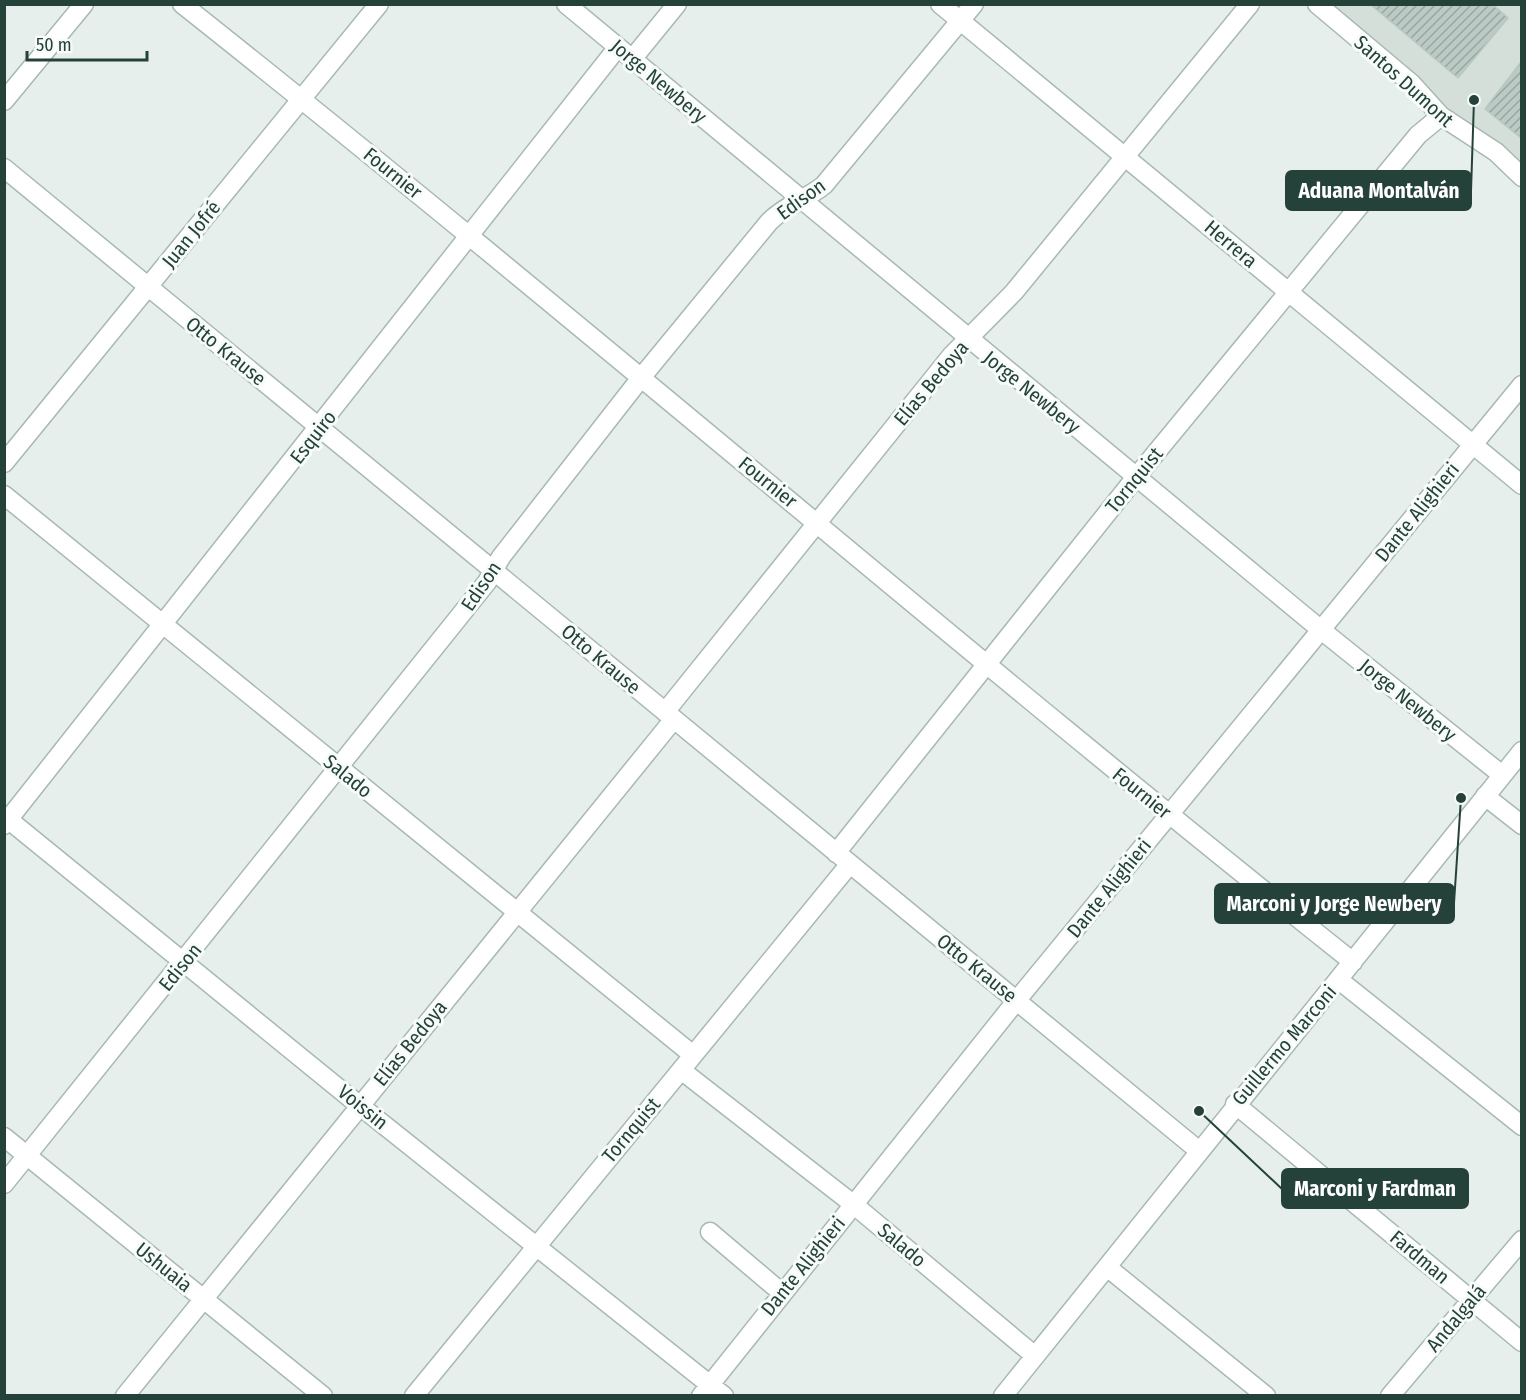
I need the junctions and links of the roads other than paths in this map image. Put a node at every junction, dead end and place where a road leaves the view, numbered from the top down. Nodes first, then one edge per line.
1 (84, 4) edge
2 (182, 4) edge
3 (379, 4) edge
4 (566, 4) edge
5 (677, 4) edge
6 (940, 4) edge
7 (974, 4) edge
8 (1250, 4) edge
9 (1317, 4) edge
10 (960, 21) junction
11 (618, 46) junction
12 (633, 58) junction
13 (302, 99) junction
14 (4, 101) edge
15 (1441, 116) junction
16 (1126, 156) junction
17 (4, 168) edge
18 (1521, 177) edge
19 (802, 202) junction
20 (469, 235) junction
21 (148, 287) junction
22 (1290, 294) junction
23 (969, 339) junction
24 (640, 379) junction
25 (1521, 385) edge
26 (320, 428) junction
27 (1472, 444) junction
28 (4, 463) edge
29 (1136, 477) junction
30 (1521, 485) edge
31 (4, 495) edge
32 (817, 522) junction
33 (494, 570) junction
34 (164, 625) junction
35 (1320, 629) junction
36 (986, 665) junction
37 (669, 715) junction
38 (1521, 752) edge
39 (340, 769) junction
40 (1502, 775) junction
41 (1485, 796) junction
42 (1168, 815) junction
43 (6, 820) edge
44 (1521, 825) edge
45 (843, 859) junction
46 (516, 912) junction
47 (185, 961) junction
48 (1353, 962) junction
49 (1339, 980) junction
50 (1017, 1000) junction
51 (693, 1055) junction
52 (681, 1070) junction
53 (1235, 1104) junction
54 (359, 1105) junction
55 (1521, 1126) edge
56 (4, 1137) edge
57 (1198, 1150) junction
58 (28, 1156) junction
59 (4, 1184) edge
60 (853, 1204) junction
61 (710, 1232) dead end
62 (1521, 1240) edge
63 (535, 1246) junction
64 (1107, 1267) junction
65 (782, 1293) junction
66 (204, 1300) junction
67 (1471, 1300) junction
68 (1521, 1342) edge
69 (1035, 1356) junction
70 (705, 1390) edge
71 (125, 1395) edge
72 (323, 1395) edge
73 (414, 1395) edge
74 (724, 1395) edge
75 (1003, 1395) edge
76 (1266, 1395) edge
77 (1390, 1395) edge

1 - 14 street
2 - 13 street, Fournier
3 - 13 street, Juan Jofré
4 - 11 street, Jorge Newbery
5 - 12 street
6 - 10 street, Herrera
7 - 10 street, Edison
8 - 16 street, Elías Bedoya
9 - 15 street, Santos Dumont
10 - 16 street, Herrera
10 - 19 street, Edison
11 - 12 street, Jorge Newbery
11 - 20 street, Esquiro
12 - 19 street, Jorge Newbery
13 - 20 street, Fournier
13 - 21 street, Juan Jofré
15 - 18 street, Santos Dumont
15 - 22 street, Tornquist
16 - 22 street, Herrera
16 - 23 street, Elías Bedoya
17 - 21 street, Otto Krause
19 - 23 street, Jorge Newbery
19 - 24 street, Edison
20 - 24 street, Fournier
20 - 26 street, Esquiro
21 - 26 street, Otto Krause
21 - 28 street, Juan Jofré
22 - 27 street, Herrera
22 - 29 street, Tornquist
23 - 29 street, Jorge Newbery
23 - 32 street, Elías Bedoya
24 - 32 street, Fournier
24 - 33 street, Edison
25 - 27 street, Dante Alighieri
26 - 33 street, Otto Krause
26 - 34 street, Esquiro
27 - 30 street, Herrera
27 - 35 street, Dante Alighieri
29 - 35 street, Jorge Newbery
29 - 36 street, Tornquist
31 - 34 street, Salado
32 - 36 street, Fournier
32 - 37 street, Elías Bedoya
33 - 37 street, Otto Krause
33 - 39 street, Edison
34 - 39 street, Salado
34 - 43 street, Esquiro
35 - 40 street, Jorge Newbery
35 - 42 street, Dante Alighieri
36 - 42 street, Fournier
36 - 45 street, Tornquist
37 - 45 street, Otto Krause
37 - 46 street, Elías Bedoya
38 - 40 street, Guillermo Marconi
39 - 46 street, Salado
39 - 47 street, Edison
40 - 41 street, Guillermo Marconi
41 - 44 street
41 - 48 street, Guillermo Marconi
42 - 48 street, Fournier
42 - 50 street, Dante Alighieri
43 - 47 street, Voissin
45 - 50 street, Otto Krause
45 - 51 street, Tornquist
46 - 51 street, Salado
46 - 54 street, Elías Bedoya
47 - 54 street, Voissin
47 - 58 street, Edison
48 - 49 street, Guillermo Marconi
49 - 53 street, Guillermo Marconi
49 - 55 street
50 - 57 street, Otto Krause
50 - 60 street, Dante Alighieri
51 - 52 street, Tornquist
52 - 60 street, Salado
52 - 63 street, Tornquist
53 - 57 street, Guillermo Marconi
53 - 67 street, Fardman
54 - 63 street, Voissin
54 - 66 street, Elías Bedoya
56 - 58 street, Ushuaia
57 - 64 street, Guillermo Marconi
58 - 59 street, Edison
58 - 66 street, Ushuaia
60 - 65 street, Dante Alighieri
60 - 69 street, Salado
61 - 65 street
62 - 67 street, Andalgalá
63 - 70 street, Voissin
63 - 73 street, Tornquist
64 - 69 street, Guillermo Marconi
64 - 76 street
65 - 70 street, Dante Alighieri
66 - 71 street, Elías Bedoya
66 - 72 street, Ushuaia
67 - 68 street, Fardman
67 - 77 street, Andalgalá
69 - 75 street, Guillermo Marconi
70 - 74 street, Voissin

